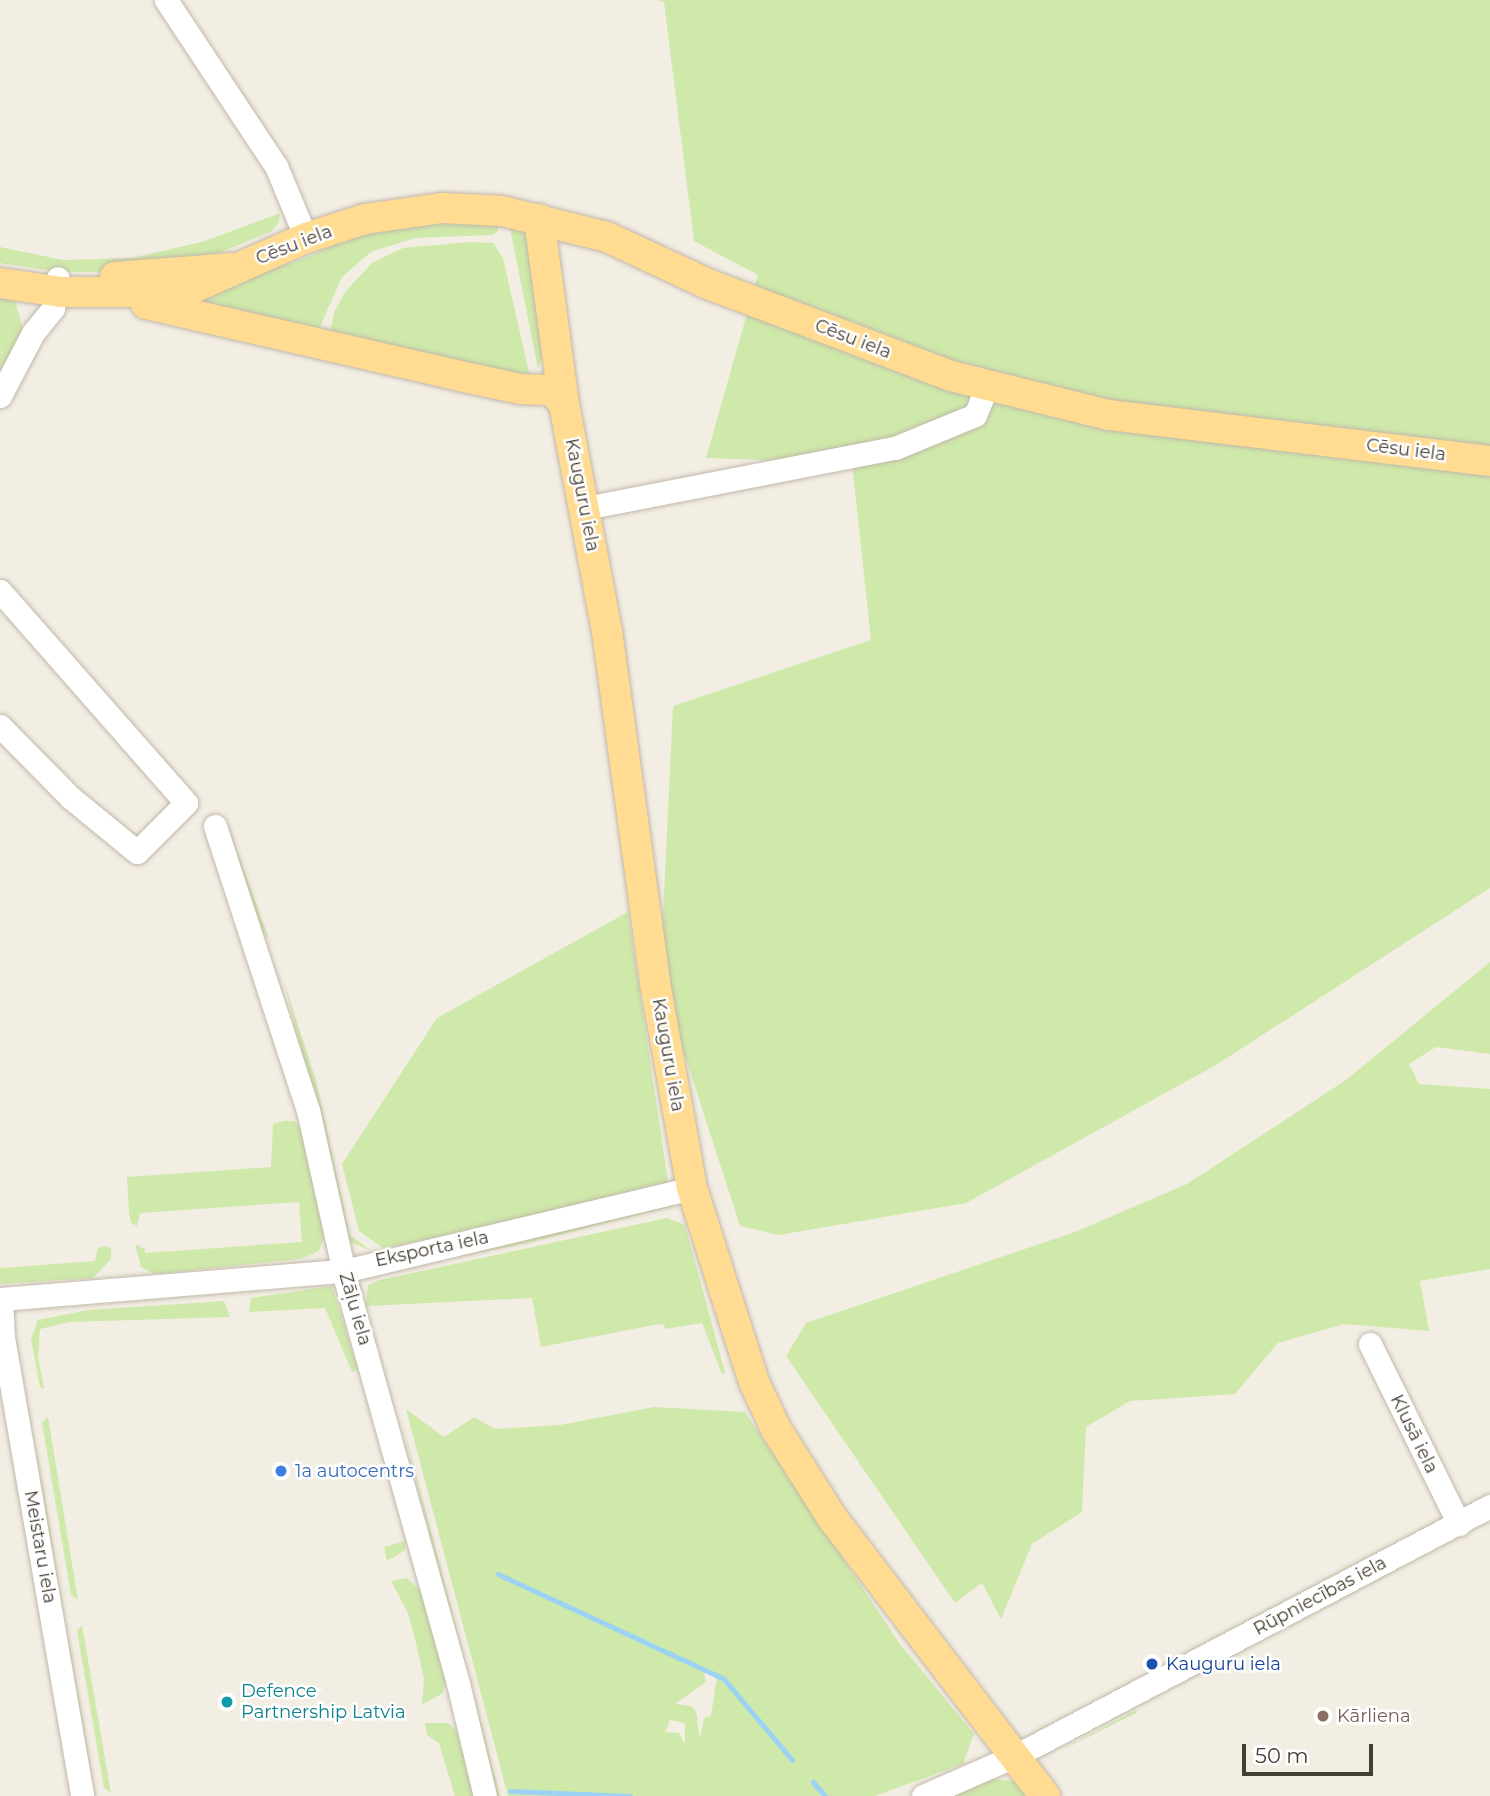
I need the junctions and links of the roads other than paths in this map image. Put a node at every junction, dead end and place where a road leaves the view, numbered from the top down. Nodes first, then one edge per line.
1 (166, 0) edge
2 (538, 219) junction
3 (306, 238) junction
4 (0, 268) edge
5 (235, 268) junction
6 (0, 283) edge
7 (57, 285) junction
8 (95, 293) junction
9 (988, 385) junction
10 (0, 396) edge
11 (564, 404) junction
12 (1490, 461) edge
13 (585, 508) junction
14 (0, 591) edge
15 (0, 726) edge
16 (215, 826) dead end
17 (692, 1188) junction
18 (344, 1271) junction
19 (1, 1298) edge
20 (1370, 1344) dead end
21 (1487, 1515) edge
22 (1459, 1524) junction
23 (1017, 1755) junction
24 (82, 1796) edge
25 (485, 1796) edge
26 (923, 1796) edge
27 (1045, 1796) edge

1 - 3 street
2 - 3 main road, Cēsu iela
2 - 9 main road, Cēsu iela
2 - 11 main road, Kauguru iela
3 - 5 main road, Cēsu iela
4 - 7 main road, Cēsu iela
5 - 7 main road, Cēsu iela
5 - 8 main road, Cēsu iela
6 - 7 main road, Cēsu iela
7 - 8 main road, Cēsu iela
7 - 10 street
8 - 11 main road
9 - 12 main road, Cēsu iela
9 - 13 street
11 - 13 main road, Kauguru iela
13 - 17 main road, Kauguru iela
14 - 15 street
16 - 18 street, Zāļu iela
17 - 18 street, Eksporta iela
17 - 23 main road, Kauguru iela
18 - 19 street, Eksporta iela
18 - 25 street, Zāļu iela
19 - 24 street, Meistaru iela
20 - 22 street, Klusā iela
21 - 22 street, Rūpniecības iela
22 - 23 street, Rūpniecības iela
23 - 26 street, Rūpniecības iela
23 - 27 main road, Kauguru iela

